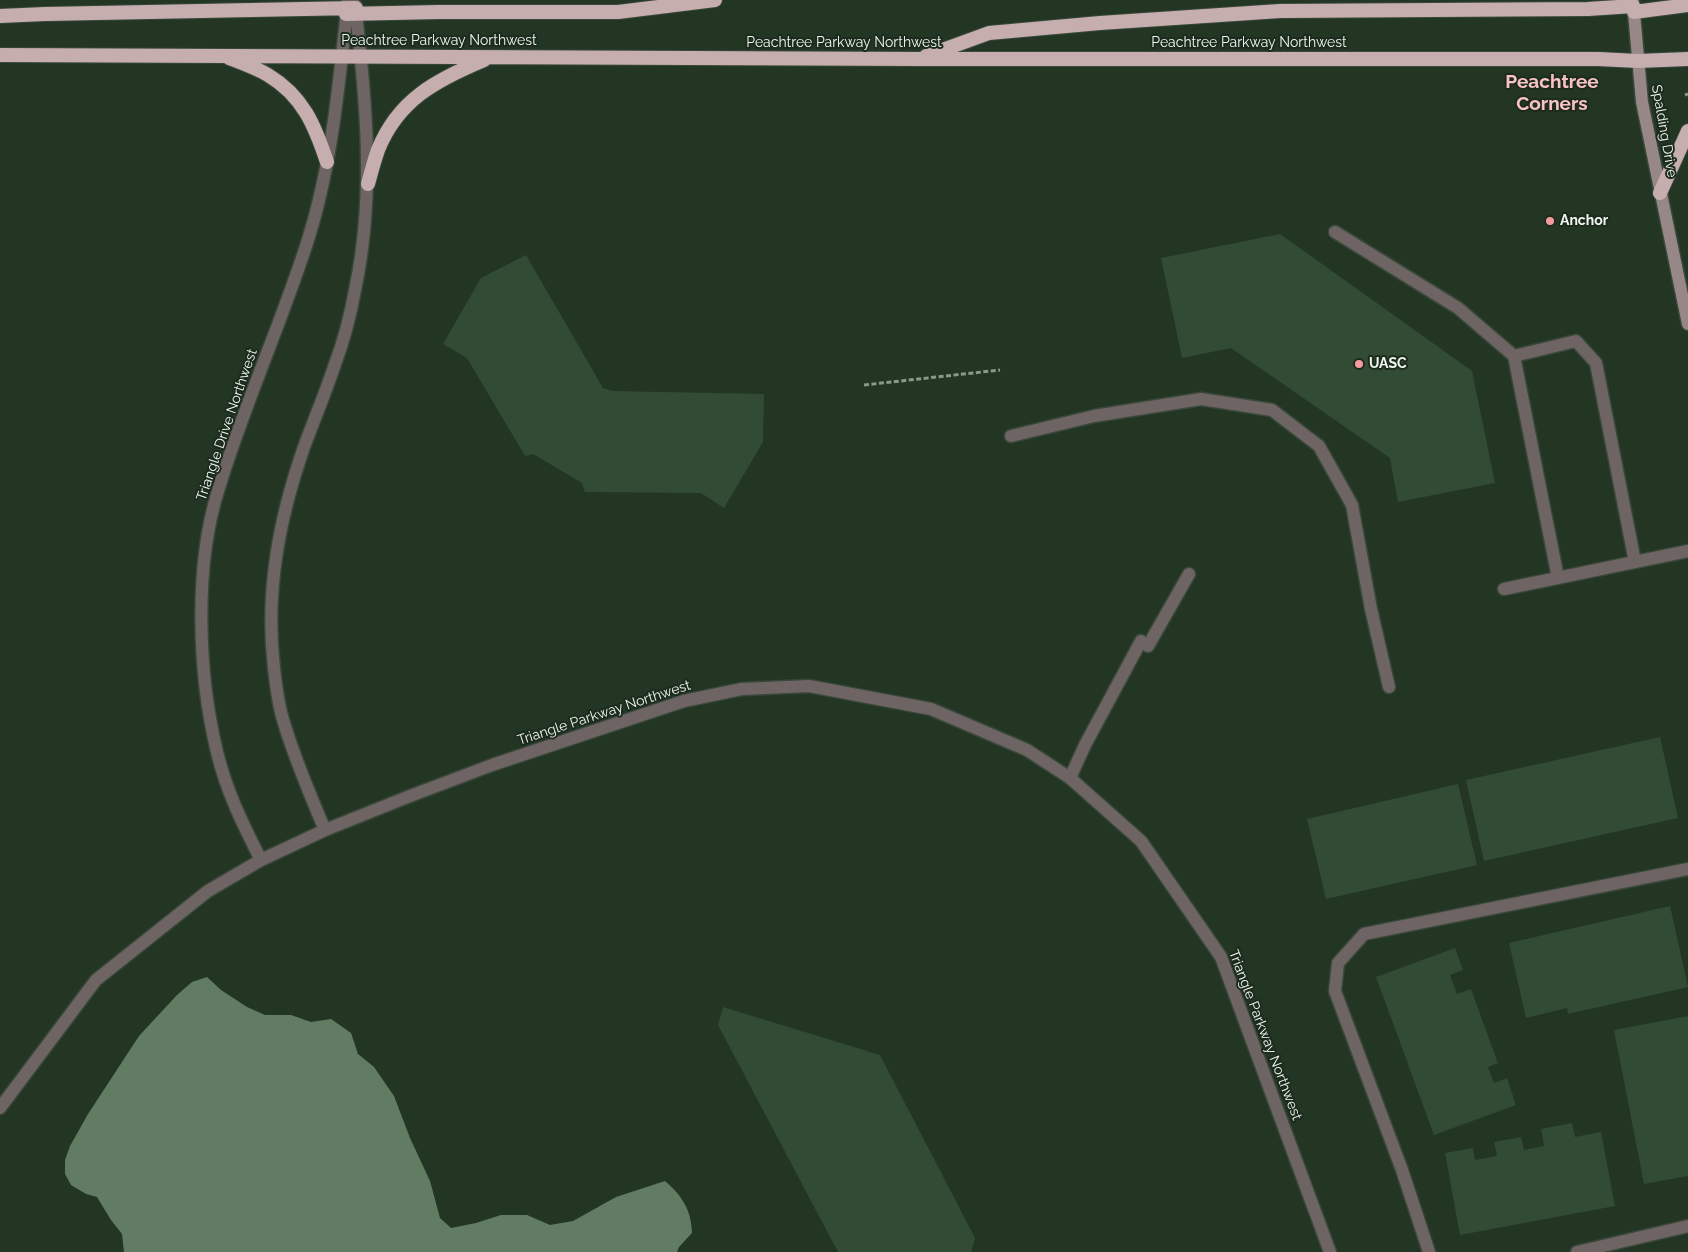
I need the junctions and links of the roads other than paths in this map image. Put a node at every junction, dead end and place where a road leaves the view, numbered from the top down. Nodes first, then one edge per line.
1 (715, 0) edge
2 (1688, 5) edge
3 (1633, 6) edge
4 (351, 8) edge
5 (0, 16) edge
6 (0, 55) edge
7 (224, 56) junction
8 (342, 56) junction
9 (361, 57) junction
10 (490, 57) junction
11 (919, 59) junction
12 (1688, 59) edge
13 (1638, 61) junction
14 (1688, 131) edge
15 (327, 162) junction
16 (368, 184) junction
17 (1660, 193) junction
18 (1335, 232) dead end
19 (1688, 324) edge
20 (1514, 356) junction
21 (1011, 436) dead end
22 (1688, 550) edge
23 (1635, 562) junction
24 (1189, 574) dead end
25 (1558, 578) junction
26 (1504, 589) dead end
27 (1389, 687) dead end
28 (1070, 778) junction
29 (325, 830) junction
30 (261, 860) junction
31 (1688, 869) edge
32 (0, 1108) edge
33 (1688, 1226) edge
34 (1330, 1252) edge
35 (1429, 1252) edge
36 (1577, 1252) edge

1 - 4 highway
2 - 3 highway
3 - 11 highway
3 - 13 main road, Spalding Drive
4 - 5 highway
4 - 8 street, Triangle Drive Northwest
4 - 9 street
6 - 7 highway, Peachtree Parkway Northwest
7 - 8 highway, Peachtree Parkway Northwest
7 - 15 highway
8 - 9 highway, Peachtree Parkway Northwest
8 - 15 street, Triangle Drive Northwest
9 - 10 highway, Peachtree Parkway Northwest
9 - 16 street
10 - 11 highway, Peachtree Parkway Northwest
10 - 16 highway
11 - 13 highway, Peachtree Parkway Northwest
12 - 13 highway, Peachtree Parkway Northwest
13 - 17 main road, Spalding Drive
14 - 17 highway
15 - 30 street, Triangle Drive Northwest
16 - 29 street
17 - 19 main road, Spalding Drive
18 - 20 street
20 - 23 street
20 - 25 street
21 - 27 street
22 - 23 street
23 - 25 street
24 - 28 street
25 - 26 street
28 - 29 street, Triangle Parkway Northwest
28 - 34 street, Triangle Parkway Northwest
29 - 30 street, Triangle Parkway Northwest
30 - 32 street, Triangle Parkway Northwest
31 - 35 street
33 - 36 street

